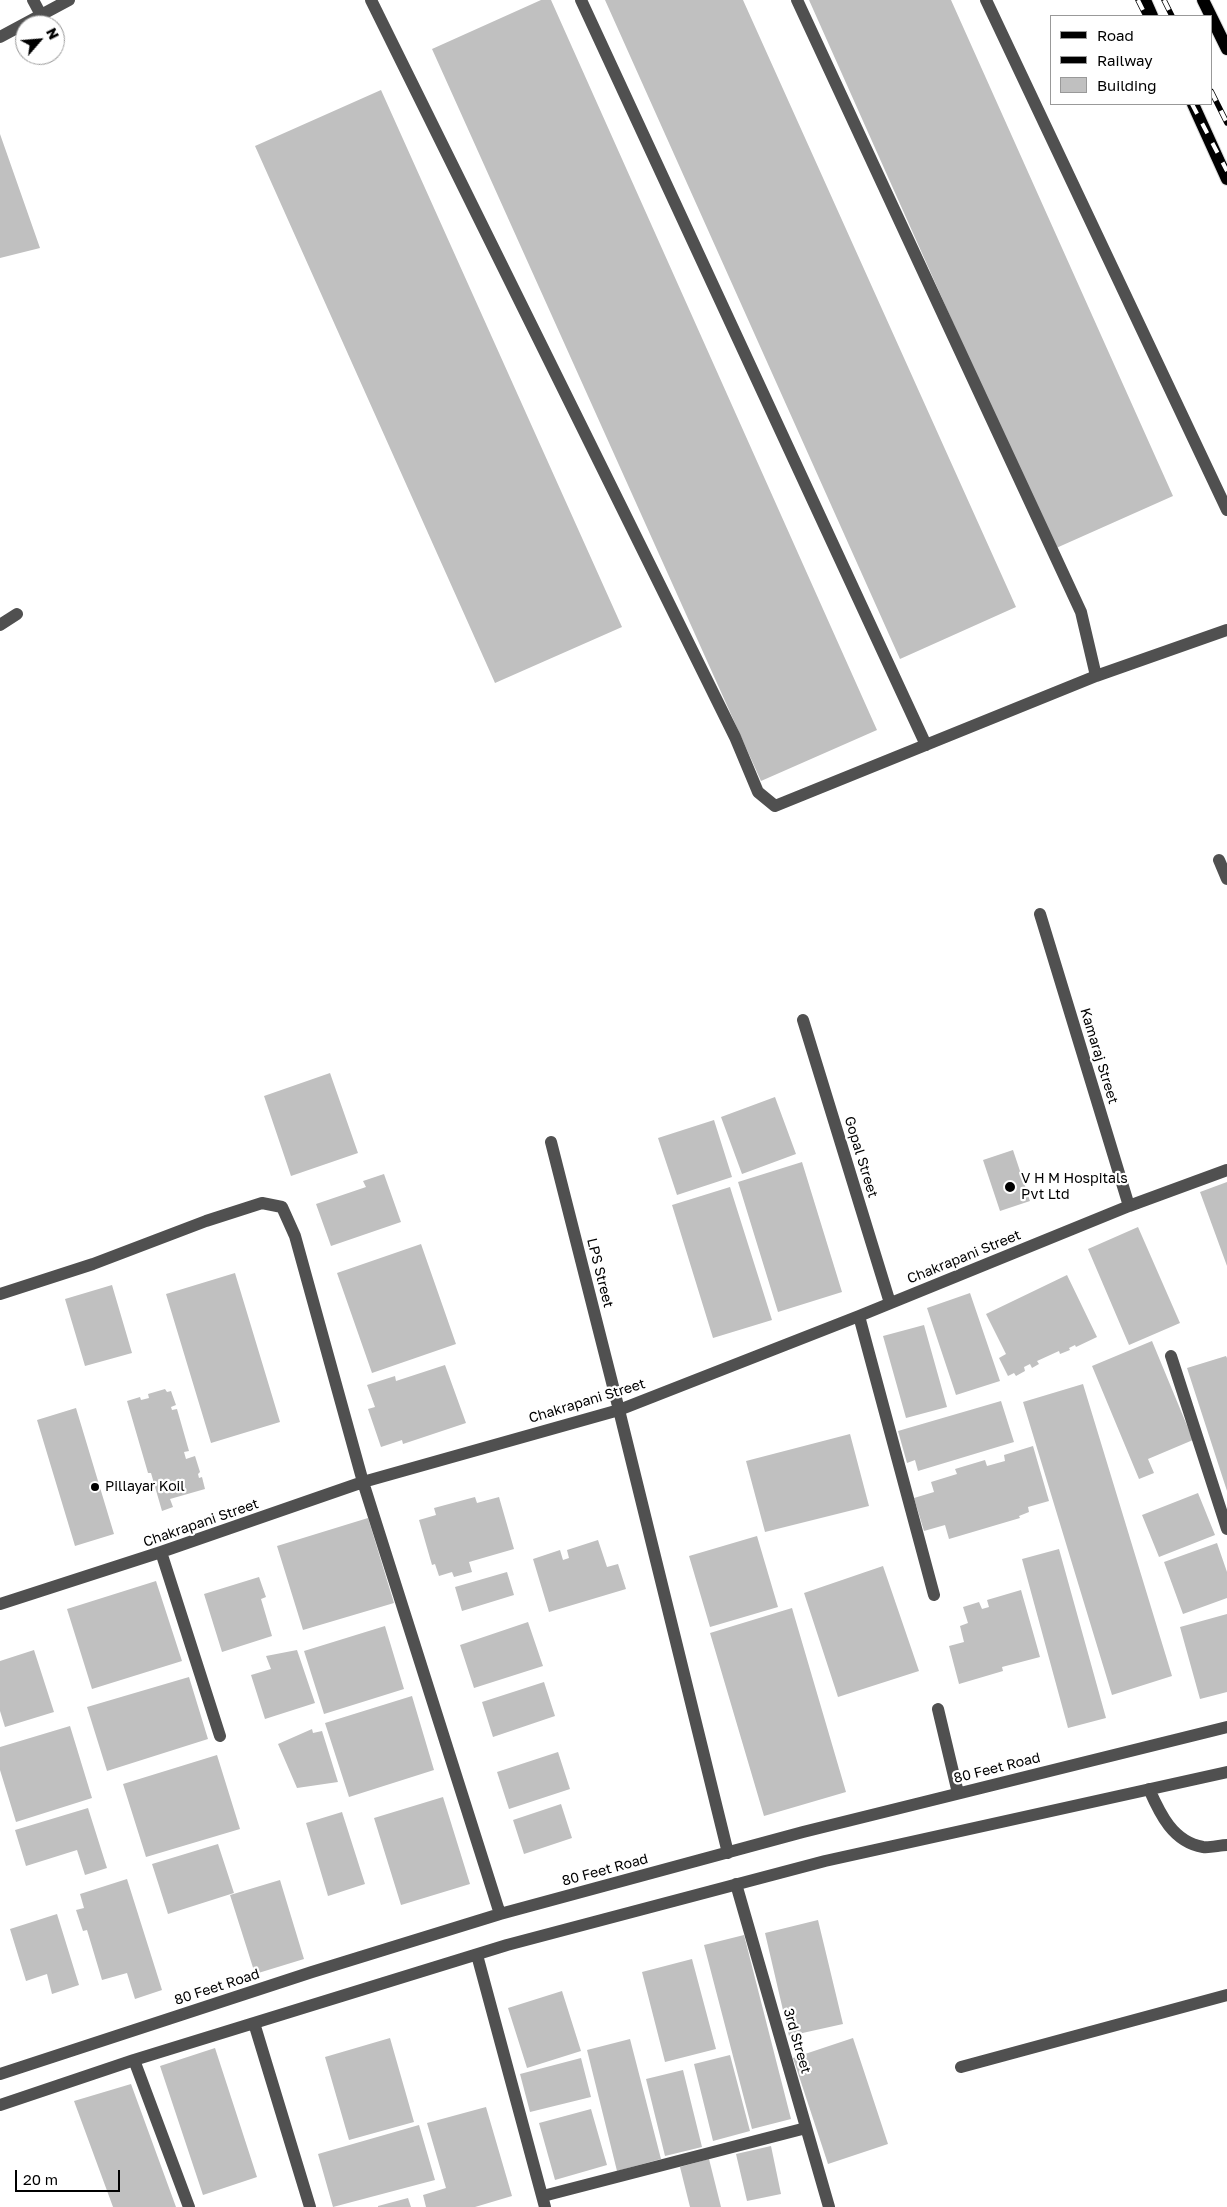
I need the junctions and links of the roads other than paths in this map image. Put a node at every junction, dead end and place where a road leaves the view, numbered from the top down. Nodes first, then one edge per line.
1 (33, 0) edge
2 (69, 0) edge
3 (371, 0) edge
4 (581, 0) edge
5 (797, 0) edge
6 (986, 0) edge
7 (1145, 0) edge
8 (1203, 0) edge
9 (41, 15) joint
10 (1152, 15) edge
11 (1210, 15) edge
12 (1212, 18) edge
13 (15, 29) edge
14 (0, 37) edge
15 (1227, 49) edge
16 (1193, 105) edge
17 (1227, 179) edge
18 (1227, 510) edge
19 (17, 614) dead end
20 (0, 625) edge
21 (1227, 630) edge
22 (1096, 676) junction
23 (926, 745) junction
24 (1219, 860) dead end
25 (1227, 879) edge
26 (1040, 914) dead end
27 (804, 1020) dead end
28 (550, 1142) dead end
29 (1227, 1170) edge
30 (1129, 1206) junction
31 (0, 1294) edge
32 (890, 1303) junction
33 (859, 1316) junction
34 (1171, 1356) dead end
35 (620, 1410) junction
36 (364, 1482) junction
37 (1227, 1529) edge
38 (160, 1552) junction
39 (934, 1595) dead end
40 (0, 1604) edge
41 (938, 1708) dead end
42 (1227, 1727) edge
43 (220, 1736) dead end
44 (1227, 1772) edge
45 (1149, 1788) junction
46 (958, 1794) junction
47 (1227, 1845) edge
48 (728, 1853) junction
49 (736, 1884) junction
50 (500, 1914) junction
51 (477, 1955) junction
52 (1227, 1995) edge
53 (254, 2023) junction
54 (134, 2060) junction
55 (962, 2067) dead end
56 (0, 2074) edge
57 (0, 2105) edge
58 (806, 2128) junction
59 (544, 2201) edge
60 (189, 2207) edge
61 (310, 2207) edge
62 (829, 2207) edge

1 - 9 street
2 - 9 street
3 - 23 street
4 - 23 street
5 - 22 street
6 - 18 street
7 - 10 main road
8 - 11 main road
12 - 15 main road
13 - 14 street
16 - 17 main road
19 - 20 street
21 - 22 street
22 - 23 street
24 - 25 street
26 - 30 street, Kamaraj Street
27 - 32 street, Gopal Street
28 - 35 street, LPS Street
29 - 30 street, Chakrapani Street
30 - 32 street, Chakrapani Street
31 - 36 street
32 - 33 street, Chakrapani Street
33 - 35 street, Chakrapani Street
33 - 39 street
34 - 37 street
35 - 36 street, Chakrapani Street
35 - 48 street, LPS Street
36 - 38 street, Chakrapani Street
36 - 50 street
38 - 40 street, Chakrapani Street
38 - 43 street
41 - 46 street
42 - 46 street, 80 Feet Road
44 - 45 street
45 - 47 street
45 - 49 street
46 - 48 street, 80 Feet Road
48 - 50 street, 80 Feet Road
49 - 51 street
49 - 58 street, 3rd Street
50 - 56 street, 80 Feet Road
51 - 53 street
51 - 59 street
52 - 55 street
53 - 54 street
53 - 61 street
54 - 57 street
54 - 60 street
58 - 59 street
58 - 62 street, 3rd Street

